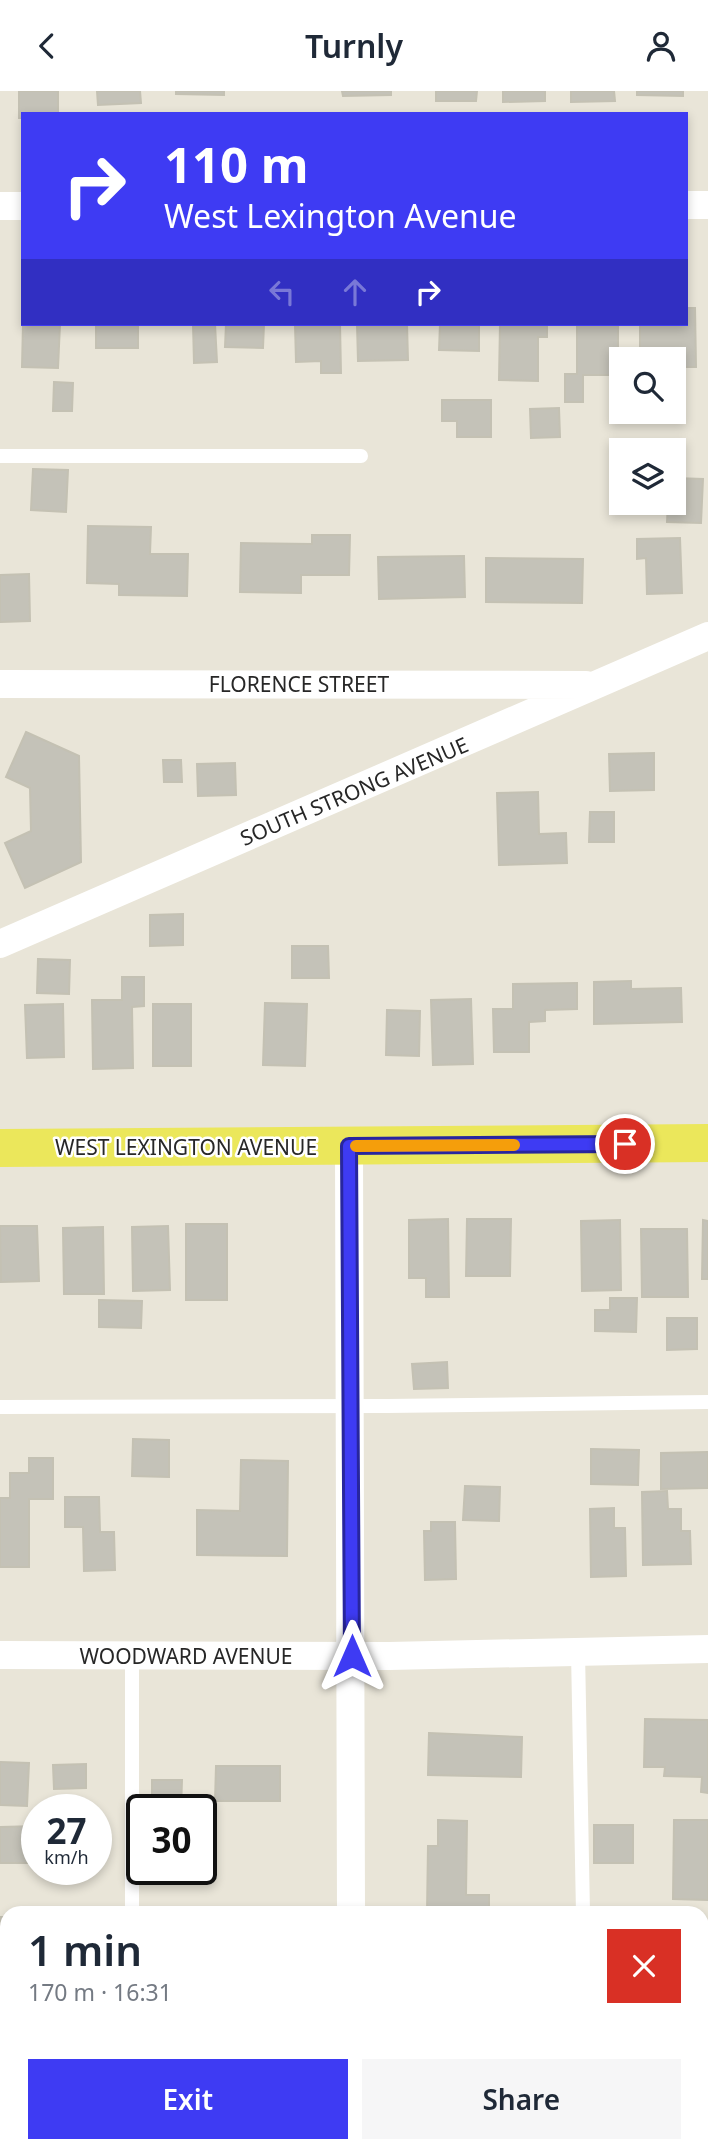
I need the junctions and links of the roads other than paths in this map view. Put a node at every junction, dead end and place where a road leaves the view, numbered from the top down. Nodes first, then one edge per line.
1 (688, 205) edge
2 (708, 205) edge
3 (0, 206) edge
4 (21, 206) edge
5 (0, 456) edge
6 (361, 456) dead end
7 (708, 636) edge
8 (0, 684) edge
9 (599, 685) junction
10 (0, 944) edge
11 (708, 1143) edge
12 (349, 1146) junction
13 (0, 1148) edge
14 (708, 1402) edge
15 (351, 1406) junction
16 (0, 1407) edge
17 (708, 1649) edge
18 (578, 1652) junction
19 (0, 1655) edge
20 (132, 1655) junction
21 (352, 1656) junction
22 (132, 1906) edge
23 (351, 1906) edge
24 (583, 1906) edge

1 - 2 street
3 - 4 street
5 - 6 lane
7 - 9 street, SOUTH STRONG AVENUE
8 - 9 street, FLORENCE STREET
9 - 10 street, SOUTH STRONG AVENUE
11 - 12 main road, WEST LEXINGTON AVENUE
12 - 13 main road, WEST LEXINGTON AVENUE
12 - 15 street
14 - 15 lane
15 - 16 lane
15 - 21 street
17 - 18 street, WOODWARD AVENUE
18 - 21 street, WOODWARD AVENUE
18 - 24 lane
19 - 20 street, WOODWARD AVENUE
20 - 21 street, WOODWARD AVENUE
20 - 22 lane
21 - 23 street

